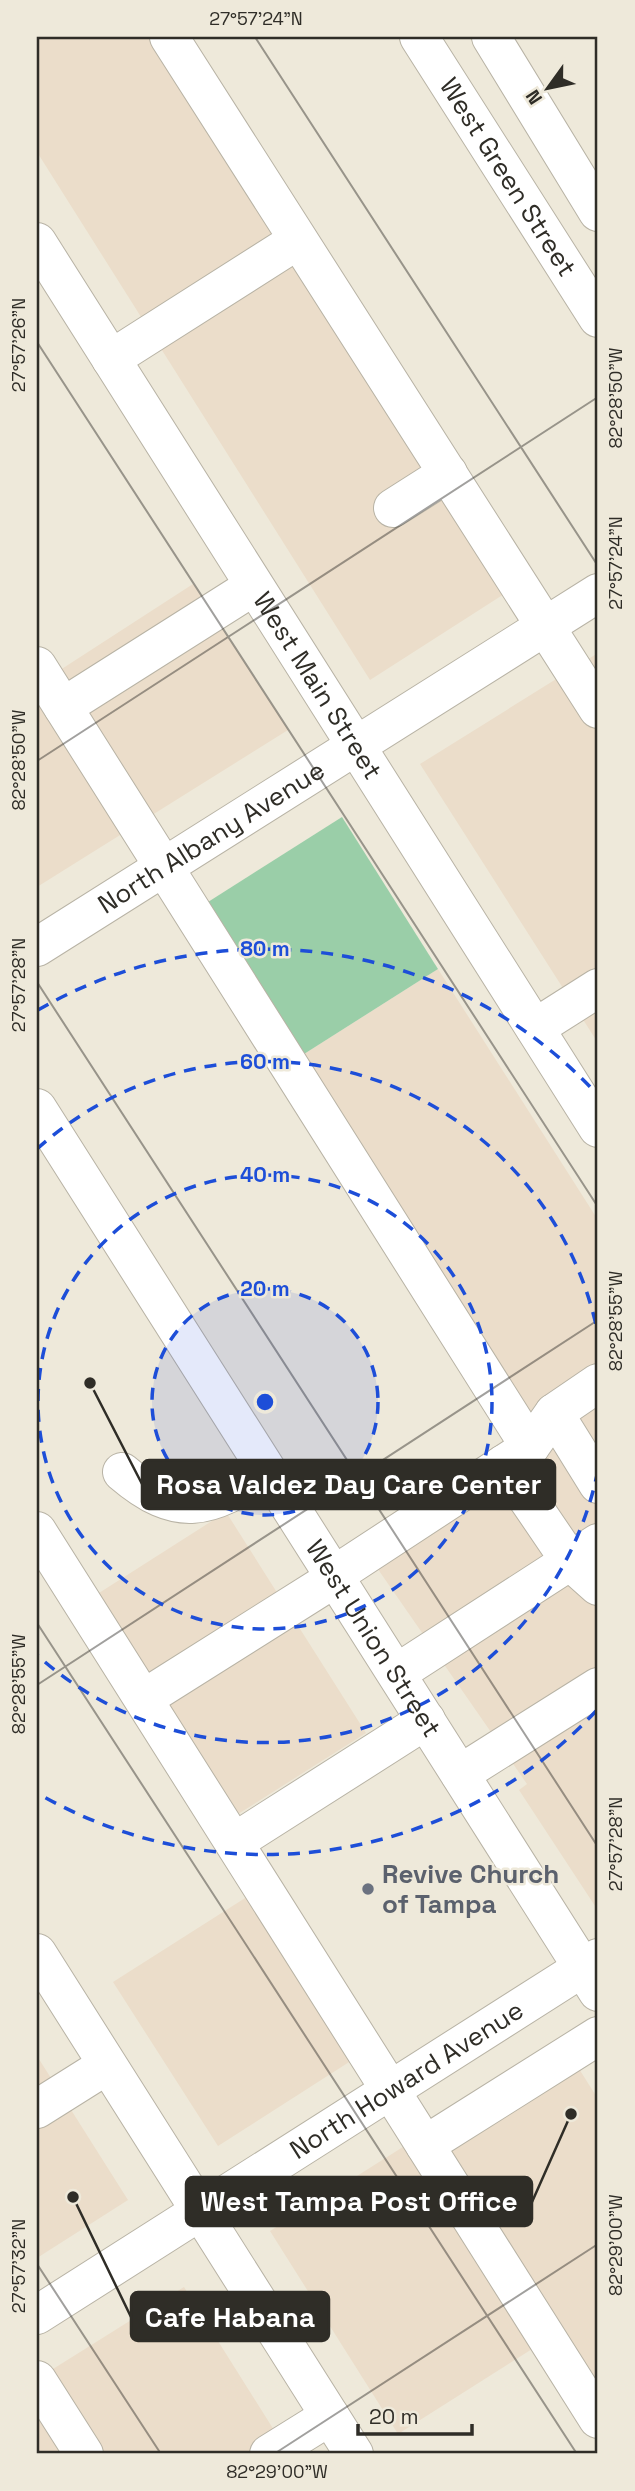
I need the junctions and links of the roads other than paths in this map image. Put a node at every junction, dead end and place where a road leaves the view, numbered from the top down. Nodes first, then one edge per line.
1 (169, 37) edge
2 (419, 37) edge
3 (491, 37) edge
4 (598, 212) edge
5 (298, 240) junction
6 (37, 242) edge
7 (598, 318) edge
8 (111, 359) junction
9 (448, 473) junction
10 (393, 508) dead end
11 (254, 586) junction
12 (598, 593) edge
13 (545, 625) junction
14 (37, 666) edge
15 (63, 707) junction
16 (598, 709) edge
17 (354, 745) junction
18 (164, 867) junction
19 (37, 947) edge
20 (598, 988) edge
21 (535, 1028) junction
22 (37, 1108) edge
23 (598, 1128) edge
24 (598, 1383) edge
25 (554, 1413) junction
26 (517, 1456) junction
27 (267, 1471) junction
28 (122, 1472) dead end
29 (598, 1484) edge
30 (37, 1531) edge
31 (584, 1552) edge
32 (334, 1577) junction
33 (598, 1586) edge
34 (397, 1673) junction
35 (598, 1687) edge
36 (151, 1693) dead end
37 (426, 1720) junction
38 (460, 1774) junction
39 (244, 1836) dead end
40 (37, 1953) edge
41 (593, 1972) edge
42 (598, 2036) edge
43 (107, 2065) junction
44 (390, 2090) junction
45 (37, 2109) edge
46 (425, 2145) junction
47 (200, 2211) junction
48 (37, 2315) edge
49 (37, 2380) edge
50 (330, 2416) junction
51 (598, 2420) edge
52 (84, 2454) edge
53 (269, 2454) edge
54 (354, 2454) edge

1 - 5 main road
2 - 7 main road, West Green Street
3 - 4 main road
5 - 8 main road
5 - 9 main road
6 - 8 main road, West Main Street
8 - 11 main road, West Main Street
9 - 10 main road
9 - 13 main road
11 - 15 main road
11 - 17 main road, West Main Street
12 - 13 main road, North Albany Avenue
13 - 16 main road
13 - 17 main road, North Albany Avenue
14 - 15 main road
15 - 18 main road
17 - 18 main road, North Albany Avenue
17 - 21 main road, West Main Street
18 - 19 main road, North Albany Avenue
18 - 26 main road
20 - 21 main road
21 - 23 main road, West Main Street
22 - 27 main road, West Union Street
24 - 25 main road
25 - 26 main road
25 - 29 main road
26 - 31 main road
26 - 32 main road
27 - 28 main road
27 - 32 main road, West Union Street
30 - 44 main road
31 - 33 main road
31 - 34 main road
32 - 34 main road, West Union Street
32 - 36 main road
34 - 37 main road, West Union Street
35 - 38 main road
37 - 38 main road, West Union Street
37 - 39 main road
38 - 41 main road, West Union Street
40 - 43 main road
41 - 44 main road, North Howard Avenue
42 - 46 main road
43 - 45 main road
43 - 47 main road
44 - 46 main road
44 - 47 main road, North Howard Avenue
46 - 51 main road
47 - 48 main road, North Howard Avenue
47 - 50 main road
49 - 52 main road
50 - 53 main road
50 - 54 main road

